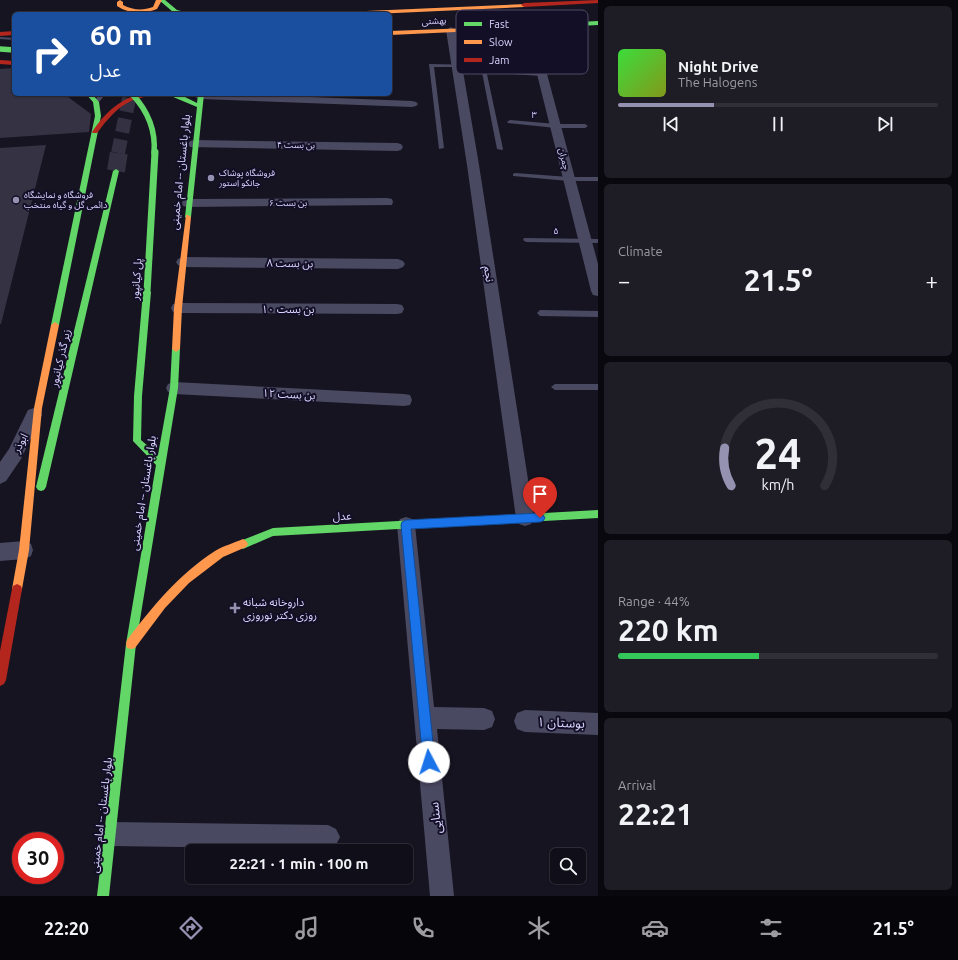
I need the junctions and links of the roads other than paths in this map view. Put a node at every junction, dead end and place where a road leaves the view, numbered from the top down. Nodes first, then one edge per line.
1 (159, 0) edge
2 (162, 0) edge
3 (121, 1) edge
4 (598, 1) edge
5 (598, 10) edge
6 (588, 11) edge
7 (112, 12) edge
8 (181, 12) edge
9 (382, 12) edge
10 (588, 23) edge
11 (598, 23) edge
12 (451, 24) junction
13 (456, 24) edge
14 (456, 24) edge
15 (12, 33) edge
16 (392, 33) edge
17 (0, 34) edge
18 (0, 38) edge
19 (12, 39) edge
20 (12, 50) edge
21 (0, 51) edge
22 (12, 57) edge
23 (0, 58) edge
24 (456, 58) edge
25 (0, 62) edge
26 (12, 63) edge
27 (456, 65) edge
28 (458, 74) edge
29 (486, 74) edge
30 (542, 74) edge
31 (91, 96) edge
32 (101, 96) edge
33 (134, 96) edge
34 (140, 96) edge
35 (188, 96) edge
36 (199, 97) edge
37 (359, 98) edge
38 (96, 102) junction
39 (412, 104) dead end
40 (510, 122) dead end
41 (556, 126) junction
42 (585, 126) dead end
43 (95, 133) junction
44 (194, 144) junction
45 (397, 147) dead end
46 (441, 148) dead end
47 (500, 149) dead end
48 (116, 171) tunnel mouth
49 (515, 175) dead end
50 (569, 179) junction
51 (598, 179) edge
52 (387, 202) dead end
53 (188, 203) junction
54 (526, 240) dead end
55 (585, 241) junction
56 (598, 241) edge
57 (183, 262) junction
58 (398, 264) dead end
59 (598, 291) edge
60 (178, 308) junction
61 (397, 309) dead end
62 (540, 313) dead end
63 (598, 314) edge
64 (554, 387) dead end
65 (598, 387) edge
66 (174, 388) junction
67 (404, 400) dead end
68 (38, 408) junction
69 (160, 463) junction
70 (0, 476) edge
71 (598, 514) edge
72 (526, 518) junction
73 (406, 525) junction
74 (24, 550) junction
75 (0, 552) edge
76 (131, 644) junction
77 (0, 680) edge
78 (425, 718) junction
79 (484, 719) dead end
80 (525, 721) dead end
81 (598, 724) edge
82 (111, 834) junction
83 (328, 837) dead end
84 (103, 896) edge
85 (442, 896) edge

1 - 3 main road
2 - 8 main road
3 - 7 main road
4 - 9 main road
5 - 6 main road
10 - 11 main road, بهشتى
12 - 13 main road
12 - 14 main road, بهشتى
12 - 16 main road, بهشتى
12 - 24 street, نجم
15 - 17 main road
18 - 19 lane
20 - 21 main road, bridge
22 - 23 main road
25 - 26 main road
27 - 46 lane
28 - 72 street, نجم
29 - 47 lane
30 - 41 street, چمران
31 - 38 main road
32 - 38 lane
33 - 69 main road, پل کیانپور, bridge
34 - 43 main road
35 - 36 main road
36 - 37 street
36 - 44 main road, بلوار باغستان -- امام خمینی
37 - 39 street
38 - 43 main road
40 - 41 lane, ۳
41 - 42 lane, ۳
41 - 50 street, چمران
43 - 68 main road
44 - 45 street, بن بست ۴
44 - 53 main road, بلوار باغستان -- امام خمینی
48 - 74 main road, زیر گذر کیانپور
49 - 50 lane
50 - 51 lane
50 - 55 street, چمران
52 - 53 street, بن بست ۶
53 - 57 main road, بلوار باغستان -- امام خمینی
54 - 55 lane, ۵
55 - 56 lane, ۵
55 - 59 street, چمران
57 - 58 street, بن بست ۸
57 - 60 main road, بلوار باغستان -- امام خمینی
60 - 61 street, بن بست ۱۰
60 - 66 main road, بلوار باغستان -- امام خمینی
62 - 63 lane
64 - 65 lane
66 - 67 street, بن بست ۱۲
66 - 69 main road, بلوار باغستان -- امام خمینی
68 - 70 street, ابوذر
68 - 74 main road
69 - 76 main road, بلوار باغستان -- امام خمینی
71 - 72 main road, عدل
72 - 73 main road, عدل
73 - 76 main road, عدل
73 - 78 street, سنایی
74 - 75 street
74 - 77 main road
76 - 82 main road, بلوار باغستان -- امام خمینی
78 - 79 street
78 - 85 street, سنایی
80 - 81 street, بوستان ۱
82 - 83 street
82 - 84 main road, بلوار باغستان -- امام خمینی

